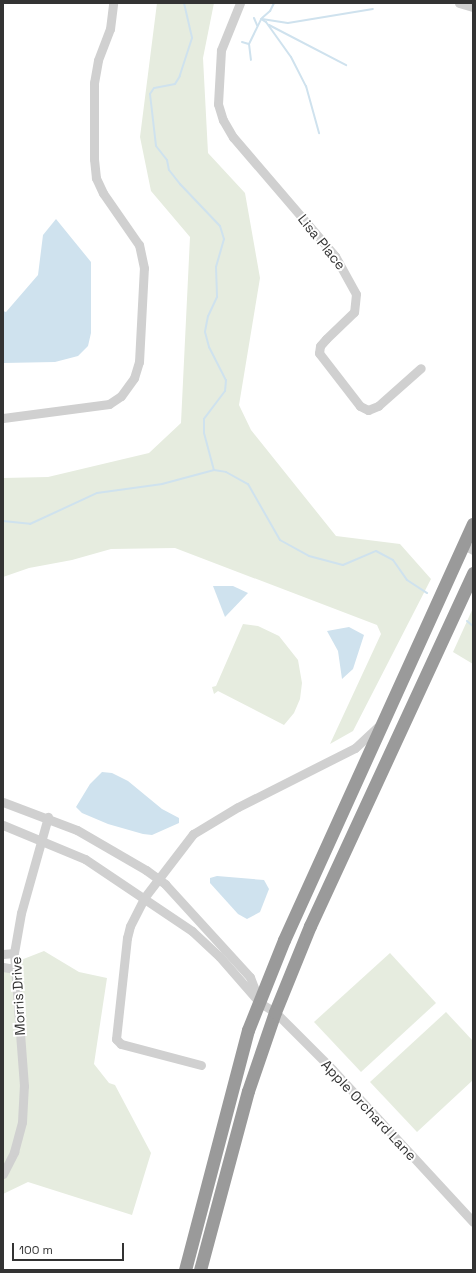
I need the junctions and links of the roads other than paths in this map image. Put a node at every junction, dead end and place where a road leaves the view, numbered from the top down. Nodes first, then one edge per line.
1 (113, 3) edge
2 (240, 3) edge
3 (459, 3) edge
4 (473, 7) edge
5 (421, 368) dead end
6 (3, 418) edge
7 (473, 524) edge
8 (468, 547) edge
9 (473, 573) edge
10 (473, 595) edge
11 (452, 617) junction
12 (384, 722) junction
13 (3, 802) edge
14 (48, 817) junction
15 (3, 826) edge
16 (42, 841) junction
17 (158, 878) junction
18 (144, 898) junction
19 (3, 954) edge
20 (14, 954) junction
21 (3, 967) edge
22 (14, 969) junction
23 (260, 1003) junction
24 (275, 1012) junction
25 (200, 1065) dead end
26 (3, 1174) edge
27 (473, 1222) edge
28 (185, 1270) edge
29 (200, 1270) edge

1 - 6 street
2 - 5 street, Lisa Place
3 - 4 street
7 - 8 highway
8 - 12 highway
9 - 11 highway
10 - 11 highway
11 - 24 highway
12 - 17 street
12 - 23 highway
13 - 14 street
14 - 16 street, Morris Drive
14 - 17 street
15 - 16 street, Apple Orchard Lane
16 - 18 street, Apple Orchard Lane
16 - 20 street, Morris Drive
17 - 18 street
17 - 23 street
18 - 23 street, Apple Orchard Lane
18 - 25 street
19 - 20 street
20 - 22 street, Morris Drive
21 - 22 street
22 - 26 street, Morris Drive
23 - 24 street, Apple Orchard Lane
23 - 28 highway
24 - 27 street, Apple Orchard Lane
24 - 29 highway

